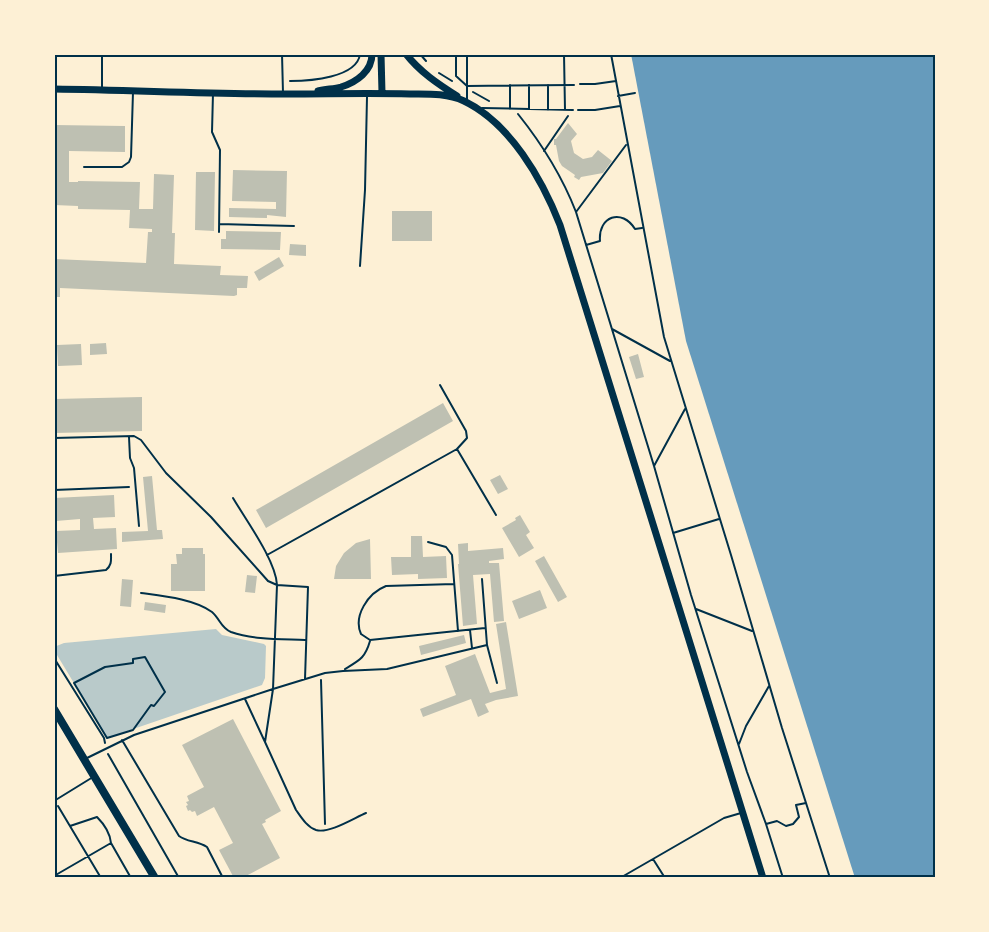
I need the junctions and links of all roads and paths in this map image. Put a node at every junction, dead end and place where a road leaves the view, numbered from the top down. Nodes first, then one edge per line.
1 (102, 54) edge
2 (282, 54) edge
3 (360, 54) edge
4 (372, 54) edge
5 (381, 54) edge
6 (406, 54) edge
7 (456, 54) edge
8 (467, 54) edge
9 (564, 54) edge
10 (611, 54) edge
11 (283, 81) junction
12 (616, 81) junction
13 (510, 85) junction
14 (529, 85) junction
15 (548, 85) junction
16 (565, 85) junction
17 (574, 85) joint
18 (467, 86) junction
19 (54, 89) edge
20 (102, 90) junction
21 (133, 90) junction
22 (213, 93) junction
23 (382, 93) junction
24 (635, 93) dead end
25 (283, 94) junction
26 (306, 94) junction
27 (367, 94) junction
28 (618, 96) junction
29 (467, 102) junction
30 (620, 106) junction
31 (476, 108) junction
32 (512, 109) junction
33 (529, 109) junction
34 (548, 110) junction
35 (565, 110) junction
36 (571, 111) junction
37 (628, 143) junction
38 (544, 151) junction
39 (84, 167) dead end
40 (576, 212) junction
41 (219, 224) junction
42 (294, 226) dead end
43 (643, 228) junction
44 (219, 232) dead end
45 (586, 245) junction
46 (360, 266) dead end
47 (612, 329) junction
48 (672, 362) junction
49 (440, 384) dead end
50 (685, 409) junction
51 (129, 436) junction
52 (54, 438) edge
53 (457, 449) junction
54 (654, 466) junction
55 (136, 486) junction
56 (54, 490) edge
57 (234, 498) dead end
58 (496, 515) dead end
59 (720, 519) junction
60 (139, 526) dead end
61 (673, 533) junction
62 (428, 542) dead end
63 (111, 554) dead end
64 (267, 555) junction
65 (54, 576) edge
66 (482, 579) dead end
67 (454, 584) junction
68 (277, 585) junction
69 (141, 592) dead end
70 (696, 609) junction
71 (486, 628) junction
72 (470, 630) junction
73 (458, 631) junction
74 (754, 631) junction
75 (275, 639) junction
76 (306, 640) junction
77 (370, 640) junction
78 (487, 645) junction
79 (473, 649) junction
80 (54, 658) edge
81 (343, 671) junction
82 (321, 674) junction
83 (305, 679) junction
84 (74, 683) joint
85 (497, 683) dead end
86 (770, 686) junction
87 (273, 689) junction
88 (245, 699) junction
89 (54, 709) edge
90 (122, 740) junction
91 (266, 742) junction
92 (739, 744) junction
93 (106, 748) junction
94 (84, 759) junction
95 (95, 776) junction
96 (54, 800) edge
97 (807, 803) junction
98 (742, 812) junction
99 (366, 813) dead end
100 (766, 824) junction
101 (70, 826) junction
102 (326, 830) junction
103 (111, 843) junction
104 (88, 856) junction
105 (654, 859) junction
106 (54, 876) edge
107 (101, 878) edge
108 (132, 878) edge
109 (155, 878) edge
110 (179, 878) edge
111 (223, 878) edge
112 (620, 878) edge
113 (665, 878) edge
114 (763, 878) edge
115 (783, 878) edge
116 (829, 878) edge

1 - 20 lane
2 - 11 lane
3 - 11 path
4 - 26 street
5 - 23 street
6 - 29 street
7 - 18 lane
8 - 18 lane
9 - 16 lane
10 - 12 path
11 - 25 lane
12 - 17 path
12 - 28 path
13 - 14 lane
13 - 18 lane
13 - 32 lane
14 - 15 lane
14 - 33 lane
15 - 16 lane
15 - 34 lane
16 - 17 lane
16 - 35 lane
18 - 29 lane
19 - 20 street
20 - 21 street
21 - 22 street
21 - 39 lane
22 - 25 street
22 - 41 lane
23 - 27 street
23 - 29 street
24 - 28 path
25 - 26 street
26 - 27 street
27 - 46 lane
28 - 30 path
29 - 31 street
30 - 36 path
30 - 37 path
31 - 32 lane
31 - 98 street
32 - 33 lane
32 - 38 path
33 - 34 lane
34 - 35 lane
35 - 36 lane
36 - 38 path
37 - 40 path
37 - 43 path
38 - 40 path
40 - 45 path
41 - 42 lane
41 - 44 lane
43 - 45 path
43 - 48 path
45 - 47 path
47 - 48 path
47 - 54 path
48 - 50 path
49 - 53 lane
50 - 54 path
50 - 59 path
51 - 52 lane
51 - 55 lane
51 - 68 lane
53 - 58 lane
53 - 64 lane
54 - 61 path
55 - 56 path
55 - 60 lane
57 - 64 lane
59 - 61 path
59 - 74 path
61 - 70 path
62 - 67 lane
63 - 65 path
64 - 68 lane
66 - 71 lane
67 - 73 lane
67 - 77 lane
68 - 75 lane
68 - 76 lane
69 - 75 lane
70 - 74 path
70 - 92 path
71 - 72 lane
71 - 78 lane
72 - 73 lane
72 - 79 lane
73 - 77 lane
74 - 86 path
75 - 76 lane
75 - 87 lane
76 - 83 lane
77 - 81 lane
78 - 79 lane
78 - 85 lane
79 - 81 lane
80 - 93 path
81 - 82 lane
82 - 83 lane
82 - 102 path
83 - 87 lane
84 - 84 path
86 - 92 path
86 - 97 path
87 - 88 lane
87 - 91 lane
88 - 90 lane
88 - 91 lane
89 - 94 main road
90 - 93 lane
90 - 111 lane
91 - 102 lane
92 - 100 path
93 - 94 lane
93 - 110 path
94 - 95 main road
95 - 96 lane
95 - 109 main road
96 - 101 path
97 - 100 path
97 - 116 path
98 - 105 lane
98 - 114 street
99 - 102 lane
100 - 115 path
101 - 103 path
101 - 104 path
103 - 104 path
103 - 108 path
104 - 106 path
104 - 107 path
105 - 112 lane
105 - 113 lane

